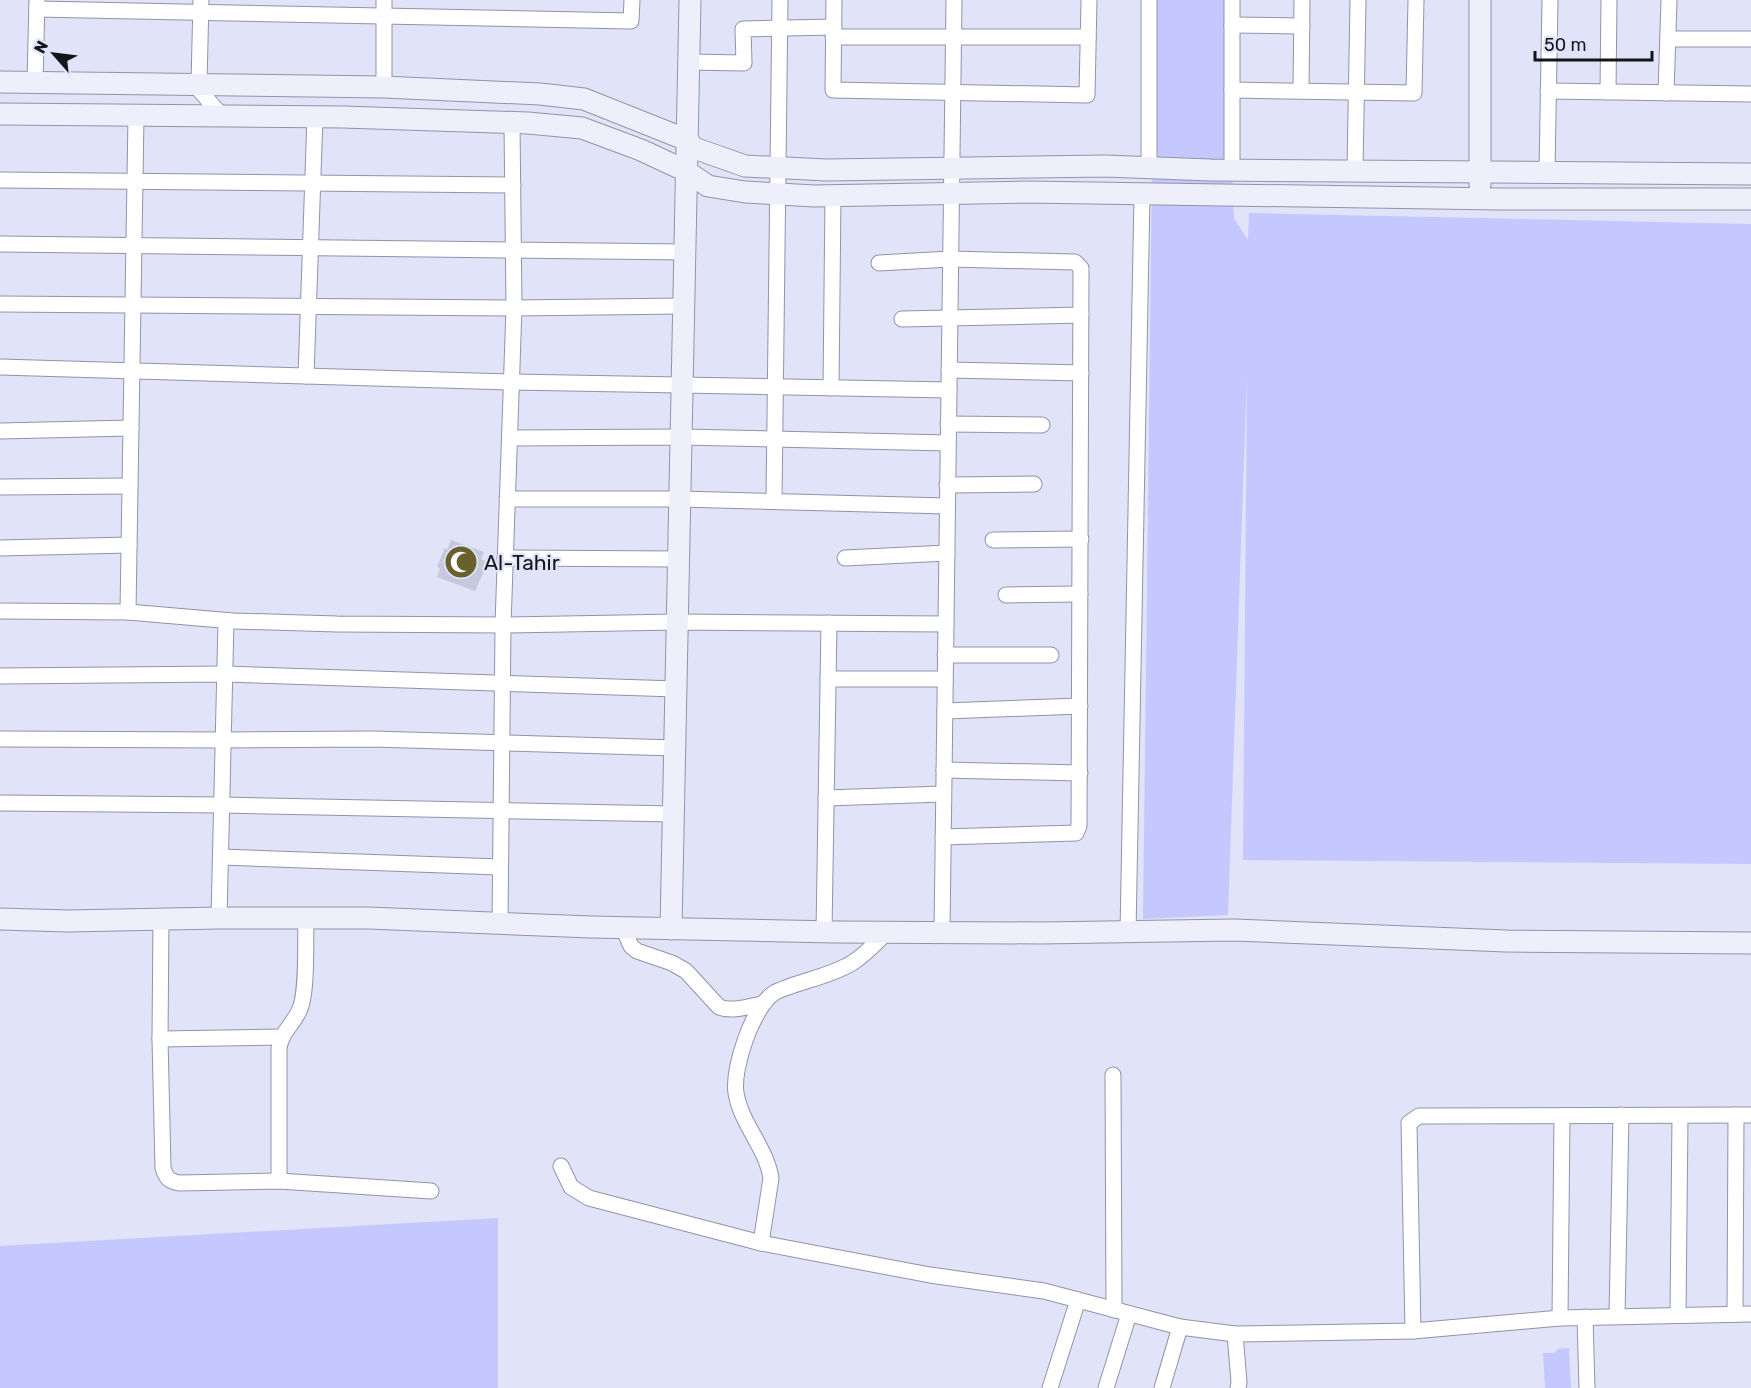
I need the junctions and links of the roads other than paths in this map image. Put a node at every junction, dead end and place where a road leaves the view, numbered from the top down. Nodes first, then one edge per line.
1 (384, 0) edge
2 (632, 0) edge
3 (690, 0) edge
4 (780, 0) edge
5 (834, 0) edge
6 (954, 0) edge
7 (1089, 0) edge
8 (1149, 0) edge
9 (1232, 0) edge
10 (1302, 0) edge
11 (1358, 0) edge
12 (1416, 0) edge
13 (1480, 0) edge
14 (1550, 0) edge
15 (1609, 0) edge
16 (1669, 0) edge
17 (37, 5) edge
18 (201, 6) edge
19 (265, 7) edge
20 (323, 8) edge
21 (384, 16) junction
22 (1232, 25) junction
23 (1302, 26) junction
24 (780, 28) junction
25 (834, 32) junction
26 (953, 37) junction
27 (1088, 37) junction
28 (1668, 39) junction
29 (1751, 39) edge
30 (688, 62) junction
31 (0, 82) edge
32 (35, 82) junction
33 (199, 84) junction
34 (384, 87) junction
35 (1232, 90) junction
36 (1301, 91) junction
37 (1548, 91) junction
38 (952, 92) junction
39 (1356, 92) junction
40 (1608, 92) junction
41 (1666, 93) junction
42 (1751, 94) edge
43 (0, 114) edge
44 (136, 116) junction
45 (222, 116) junction
46 (315, 117) junction
47 (512, 123) junction
48 (687, 140) junction
49 (779, 167) junction
50 (1149, 168) junction
51 (951, 169) junction
52 (1232, 170) junction
53 (1355, 170) junction
54 (686, 171) junction
55 (1480, 171) junction
56 (1547, 172) junction
57 (1751, 174) edge
58 (0, 180) edge
59 (135, 181) junction
60 (313, 183) junction
61 (513, 185) junction
62 (951, 193) junction
63 (779, 194) junction
64 (833, 195) junction
65 (1142, 195) junction
66 (1479, 199) junction
67 (1751, 199) edge
68 (0, 244) edge
69 (134, 245) junction
70 (310, 248) junction
71 (513, 250) junction
72 (685, 252) junction
73 (950, 259) junction
74 (879, 263) dead end
75 (0, 304) edge
76 (133, 305) junction
77 (309, 306) junction
78 (683, 306) junction
79 (514, 308) junction
80 (1081, 315) junction
81 (902, 319) dead end
82 (950, 319) junction
83 (0, 367) edge
84 (132, 370) junction
85 (949, 370) junction
86 (1081, 373) junction
87 (306, 376) junction
88 (512, 382) junction
89 (682, 384) junction
90 (776, 386) junction
91 (831, 388) junction
92 (949, 390) junction
93 (948, 424) junction
94 (1042, 425) dead end
95 (131, 428) junction
96 (0, 431) edge
97 (681, 437) junction
98 (510, 438) junction
99 (775, 440) junction
100 (948, 443) junction
101 (1034, 484) dead end
102 (947, 485) junction
103 (130, 486) junction
104 (0, 488) edge
105 (680, 499) junction
106 (507, 500) junction
107 (774, 501) junction
108 (947, 506) junction
109 (1081, 539) junction
110 (993, 540) dead end
111 (129, 544) junction
112 (0, 548) edge
113 (947, 554) junction
114 (505, 558) junction
115 (845, 558) dead end
116 (678, 559) junction
117 (1080, 594) junction
118 (1006, 595) dead end
119 (0, 611) edge
120 (128, 612) junction
121 (226, 621) junction
122 (677, 622) junction
123 (829, 623) junction
124 (946, 624) junction
125 (502, 625) junction
126 (945, 655) junction
127 (1051, 655) dead end
128 (225, 674) junction
129 (0, 676) edge
130 (945, 679) junction
131 (828, 680) junction
132 (502, 683) junction
133 (676, 689) junction
134 (1080, 706) junction
135 (945, 711) junction
136 (0, 739) edge
137 (223, 740) junction
138 (501, 743) junction
139 (675, 748) junction
140 (944, 770) junction
141 (1080, 773) junction
142 (944, 794) junction
143 (826, 798) junction
144 (0, 803) edge
145 (222, 804) junction
146 (501, 810) junction
147 (673, 814) junction
148 (943, 837) junction
149 (221, 857) junction
150 (500, 867) junction
151 (219, 918) junction
152 (306, 918) junction
153 (0, 919) edge
154 (161, 919) junction
155 (500, 924) junction
156 (623, 928) junction
157 (671, 929) junction
158 (824, 932) junction
159 (1128, 932) junction
160 (886, 933) junction
161 (942, 933) junction
162 (1751, 943) edge
163 (761, 1005) junction
164 (281, 1037) junction
165 (160, 1039) junction
166 (1113, 1075) dead end
167 (1621, 1115) junction
168 (1743, 1115) edge
169 (1562, 1116) junction
170 (1680, 1116) junction
171 (561, 1166) dead end
172 (279, 1181) junction
173 (431, 1191) dead end
174 (761, 1243) junction
175 (1078, 1300) junction
176 (1121, 1312) junction
177 (1743, 1314) edge
178 (1678, 1315) junction
179 (1585, 1317) junction
180 (1617, 1317) junction
181 (1560, 1318) junction
182 (1180, 1327) junction
183 (1413, 1331) junction
184 (1235, 1334) junction
185 (1050, 1388) edge
186 (1106, 1388) edge
187 (1162, 1388) edge
188 (1238, 1388) edge
189 (1587, 1388) edge

1 - 21 street
2 - 21 street
3 - 30 main road
4 - 24 street
5 - 25 street
6 - 26 street
7 - 27 street
8 - 50 street
9 - 22 street
10 - 23 street
11 - 39 street
12 - 39 street
13 - 55 main road
14 - 37 street
15 - 40 street
16 - 28 street
17 - 18 street
17 - 32 street
18 - 19 street
18 - 33 street
19 - 20 street
20 - 21 street
21 - 34 street
22 - 23 street
22 - 35 street
23 - 36 street
24 - 25 street
24 - 30 street
24 - 49 street
25 - 26 street
25 - 38 street
26 - 27 street
26 - 38 street
27 - 38 street
28 - 29 street
28 - 41 street
30 - 48 main road
31 - 32 main road
32 - 33 main road
33 - 34 main road
33 - 45 street
34 - 48 main road
35 - 36 street
35 - 52 street
36 - 39 street
37 - 40 street
37 - 56 street
38 - 51 street
39 - 53 street
40 - 41 street
41 - 42 street
43 - 44 main road
44 - 45 main road
44 - 59 street
45 - 46 main road
46 - 47 main road
46 - 60 street
47 - 54 main road
47 - 61 street
48 - 49 main road
48 - 54 main road
49 - 51 main road
49 - 63 street
50 - 51 main road
50 - 52 main road
51 - 62 street
52 - 53 main road
53 - 55 main road
54 - 63 main road
54 - 72 main road
55 - 56 main road
55 - 66 main road
56 - 57 main road
58 - 59 street
59 - 60 street
59 - 69 street
60 - 61 street
60 - 70 street
61 - 71 street
62 - 64 main road
62 - 65 main road
62 - 73 street
63 - 64 main road
63 - 90 street
64 - 91 street
65 - 66 main road
65 - 159 street
66 - 67 main road
68 - 69 street
69 - 70 street
69 - 76 street
70 - 71 street
70 - 77 street
71 - 72 street
71 - 79 street
72 - 78 main road
73 - 74 street
73 - 80 street
73 - 82 street
75 - 76 street
76 - 77 street
76 - 84 street
77 - 79 street
77 - 87 street
78 - 79 street
78 - 89 main road
79 - 88 street
80 - 82 street
80 - 86 street
81 - 82 street
82 - 85 street
83 - 84 street
84 - 87 street
84 - 95 street
85 - 86 street
85 - 92 street
86 - 109 street
87 - 88 street
88 - 89 street
88 - 98 street
89 - 90 street
89 - 97 main road
90 - 91 street
90 - 99 street
91 - 92 street
92 - 93 street
93 - 94 street
93 - 100 street
95 - 96 street
95 - 103 street
97 - 98 street
97 - 99 street
97 - 105 main road
98 - 106 street
99 - 100 street
99 - 107 street
100 - 102 street
101 - 102 street
102 - 108 street
103 - 104 street
103 - 111 street
105 - 106 street
105 - 107 street
105 - 116 main road
106 - 114 street
107 - 108 street
108 - 113 street
109 - 110 street
109 - 117 street
111 - 112 street
111 - 120 street
113 - 115 street
113 - 124 street
114 - 116 street
114 - 125 street
116 - 122 main road
117 - 118 street
117 - 134 street
119 - 120 street
120 - 121 street
121 - 125 street
121 - 128 street
122 - 123 street
122 - 125 street
122 - 133 main road
123 - 124 street
123 - 131 street
124 - 126 street
125 - 132 street
126 - 127 street
126 - 130 street
128 - 129 street
128 - 132 street
128 - 137 street
130 - 131 street
130 - 135 street
131 - 143 street
132 - 133 street
132 - 138 street
133 - 139 main road
134 - 135 street
134 - 141 street
135 - 140 street
136 - 137 street
137 - 138 street
137 - 145 street
138 - 139 street
138 - 146 street
139 - 147 main road
140 - 141 street
140 - 142 street
141 - 148 street
142 - 143 street
142 - 148 street
143 - 158 street
144 - 145 street
145 - 146 street
145 - 149 street
146 - 147 street
146 - 150 street
147 - 157 main road
148 - 161 street
149 - 150 street
149 - 151 street
150 - 155 street
151 - 152 main road
151 - 154 main road
152 - 155 main road
152 - 164 street
153 - 154 main road
154 - 165 street
155 - 156 main road
156 - 157 main road
156 - 163 street
157 - 158 main road
158 - 160 main road
159 - 161 main road
159 - 162 main road
160 - 161 main road
160 - 163 street
163 - 174 street
164 - 165 street
164 - 172 street
165 - 172 street
166 - 176 street
167 - 169 street
167 - 170 street
167 - 180 street
168 - 170 street
168 - 177 street
169 - 181 street
169 - 183 street
170 - 178 street
171 - 174 street
172 - 173 street
174 - 175 street
175 - 176 street
175 - 185 street
176 - 182 street
176 - 186 street
177 - 178 street
178 - 180 street
179 - 180 street
179 - 181 street
179 - 189 street
181 - 183 street
182 - 184 street
182 - 187 street
183 - 184 street
184 - 188 street

